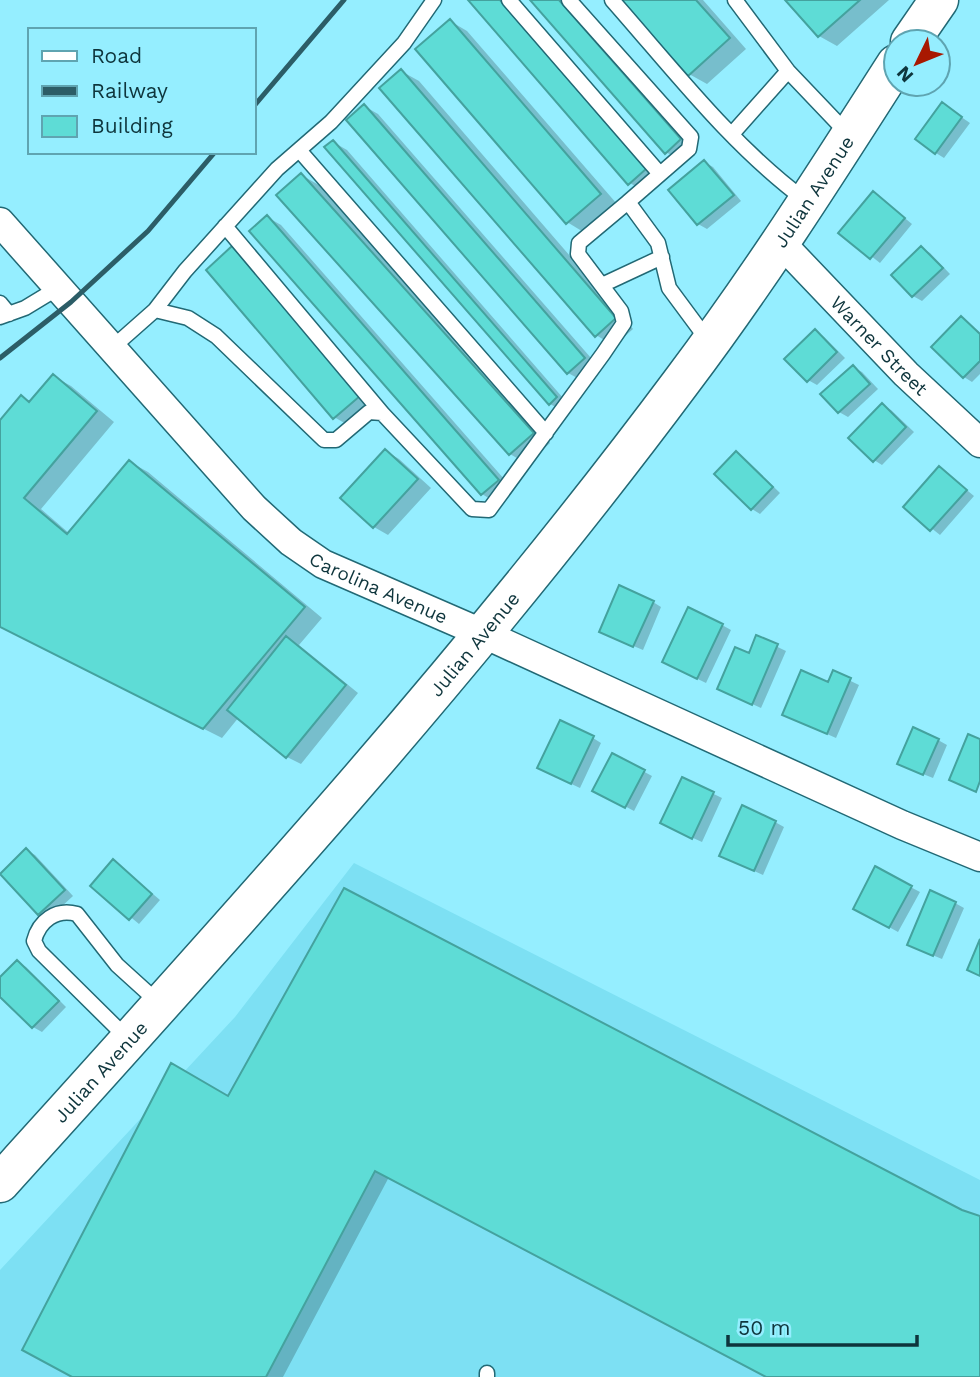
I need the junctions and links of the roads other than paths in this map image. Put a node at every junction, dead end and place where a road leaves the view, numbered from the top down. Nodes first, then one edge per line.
1 (434, 0) edge
2 (509, 0) edge
3 (569, 0) edge
4 (612, 0) edge
5 (939, 0) edge
6 (738, 5) edge
7 (920, 28) edge
8 (788, 71) junction
9 (882, 86) edge
10 (732, 134) junction
11 (850, 136) junction
12 (299, 150) junction
13 (660, 174) junction
14 (628, 202) junction
15 (808, 202) junction
16 (0, 222) edge
17 (225, 226) junction
18 (781, 243) junction
19 (662, 257) junction
20 (602, 285) junction
21 (58, 288) junction
22 (155, 310) junction
23 (3, 311) edge
24 (709, 343) junction
25 (112, 348) junction
26 (382, 413) junction
27 (546, 433) junction
28 (980, 443) edge
29 (484, 634) junction
30 (980, 857) edge
31 (161, 1005) junction
32 (129, 1040) junction
33 (0, 1183) edge

1 - 12 lane
2 - 13 lane
3 - 13 lane
4 - 10 lane
5 - 7 street
6 - 8 lane
8 - 10 lane
8 - 11 lane
9 - 11 street, Julian Avenue
10 - 15 lane
11 - 15 street, Julian Avenue
12 - 17 lane
12 - 27 lane
13 - 14 lane
14 - 19 lane
14 - 20 lane
15 - 18 street, Julian Avenue
16 - 21 street, Carolina Avenue
17 - 22 lane
17 - 26 lane
18 - 24 street, Julian Avenue
18 - 28 street, Warner Street
19 - 20 lane
19 - 24 lane
20 - 27 lane
21 - 23 lane
21 - 25 street, Carolina Avenue
22 - 25 lane
22 - 26 lane
24 - 29 street, Julian Avenue
25 - 29 street, Carolina Avenue
26 - 27 lane
29 - 30 street, Carolina Avenue
29 - 31 street, Julian Avenue
31 - 32 street, Julian Avenue
31 - 32 lane
32 - 33 street, Julian Avenue

